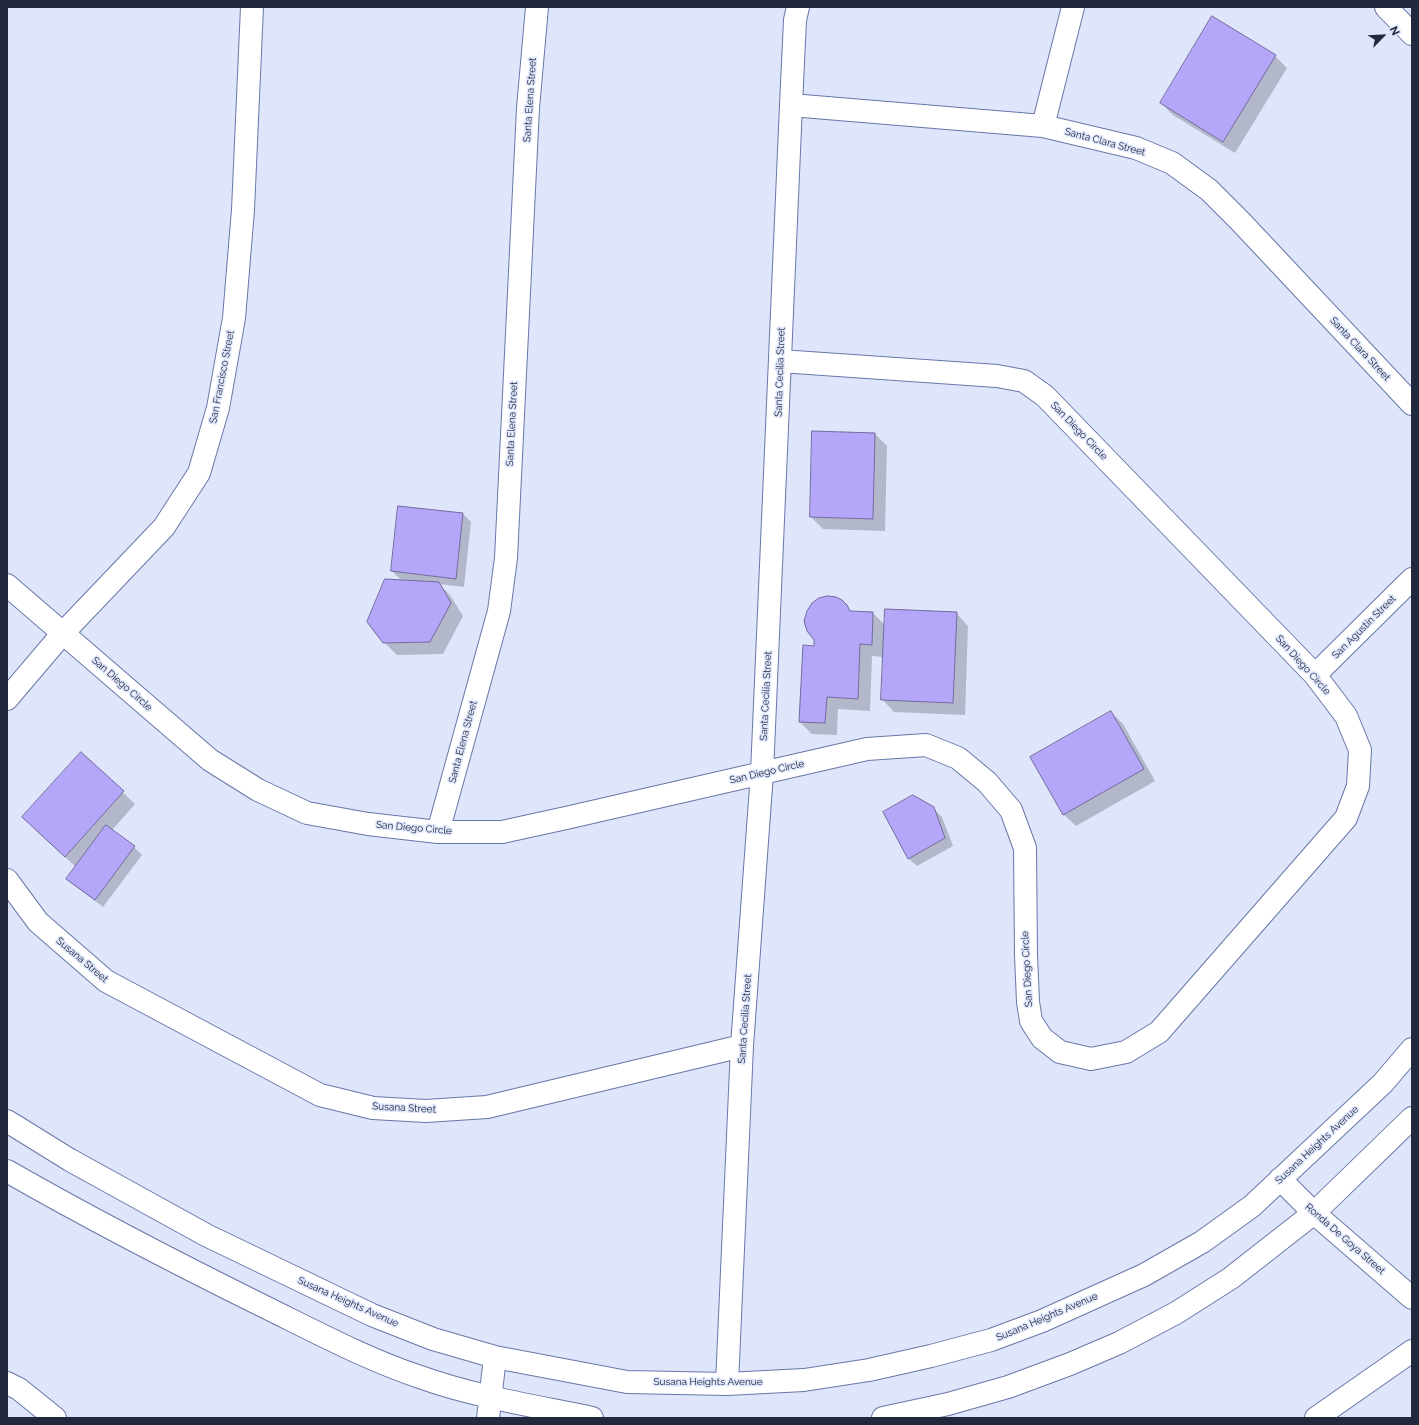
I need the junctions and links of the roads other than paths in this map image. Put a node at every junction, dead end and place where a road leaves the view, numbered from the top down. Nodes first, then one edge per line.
1 (252, 7) edge
2 (537, 7) edge
3 (798, 7) edge
4 (1074, 7) edge
5 (1386, 7) edge
6 (1412, 34) edge
7 (791, 105) junction
8 (1043, 126) junction
9 (780, 361) junction
10 (1412, 404) edge
11 (1412, 579) edge
12 (7, 585) edge
13 (63, 633) junction
14 (1315, 675) junction
15 (7, 699) edge
16 (762, 773) junction
17 (438, 832) junction
18 (7, 880) edge
19 (742, 1046) junction
20 (1412, 1049) edge
21 (1412, 1118) edge
22 (7, 1121) edge
23 (7, 1172) edge
24 (1280, 1180) junction
25 (1314, 1213) junction
26 (1412, 1298) edge
27 (1412, 1351) edge
28 (495, 1357) junction
29 (7, 1383) edge
30 (727, 1384) junction
31 (489, 1408) edge
32 (55, 1418) edge
33 (592, 1418) edge
34 (883, 1418) edge
35 (1316, 1418) edge

1 - 13 street, San Francisco Street
2 - 17 street, Santa Elena Street
3 - 7 street, Santa Cecilia Street
4 - 8 street
5 - 6 street
7 - 8 street, Santa Clara Street
7 - 9 street, Santa Cecilia Street
8 - 10 street, Santa Clara Street
9 - 14 street, San Diego Circle
9 - 16 street, Santa Cecilia Street
11 - 14 street, San Agustin Street
12 - 13 street, San Diego Circle
13 - 15 street, San Francisco Street
13 - 17 street, San Diego Circle
14 - 16 street, San Diego Circle
16 - 17 street, San Diego Circle
16 - 19 street, Santa Cecilia Street
18 - 19 street, Susana Street
19 - 30 street, Santa Cecilia Street
20 - 24 street, Susana Heights Avenue
21 - 25 street
22 - 28 street, Susana Heights Avenue
23 - 31 street
24 - 25 street, Ronda De Goya Street
24 - 30 street, Susana Heights Avenue
25 - 26 street, Ronda De Goya Street
25 - 34 street
27 - 35 street
28 - 30 street, Susana Heights Avenue
28 - 31 street
29 - 32 street
31 - 33 street

